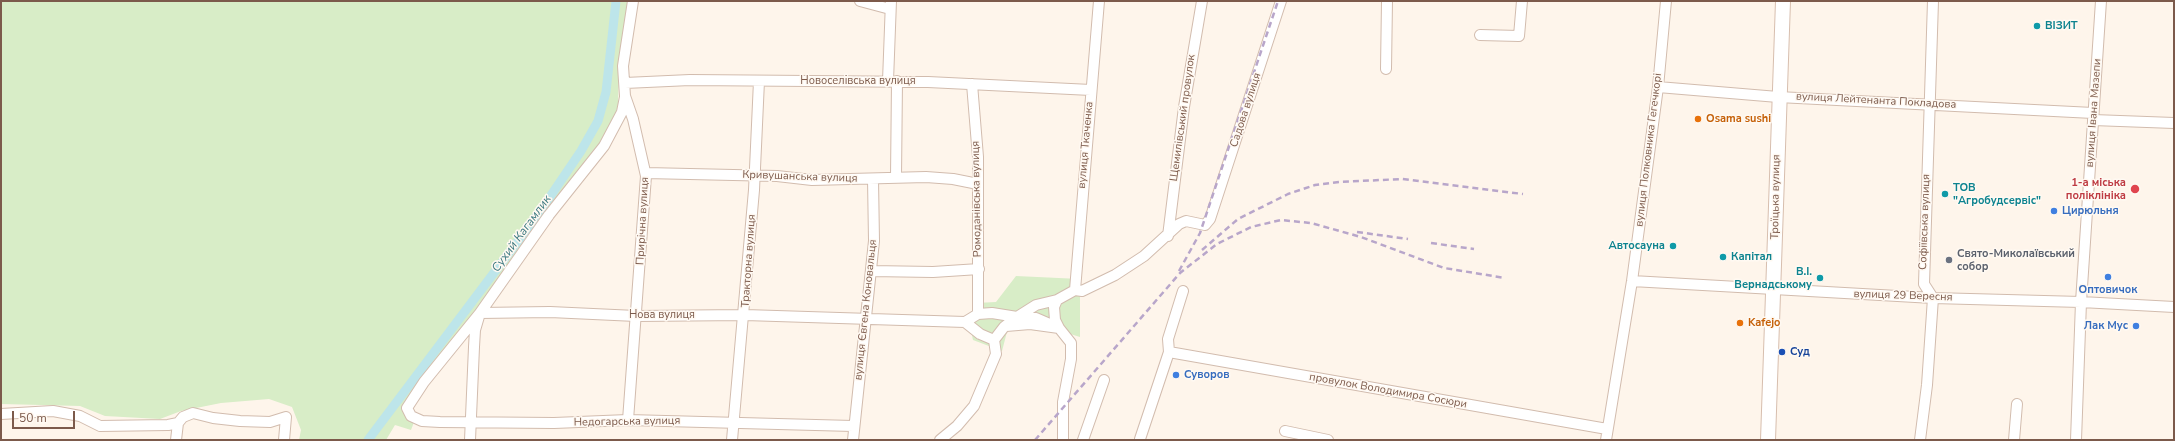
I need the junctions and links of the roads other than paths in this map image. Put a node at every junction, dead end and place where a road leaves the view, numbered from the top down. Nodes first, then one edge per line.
1 (633, 1) edge
2 (860, 1) edge
3 (1099, 1) edge
4 (1202, 1) edge
5 (1281, 1) edge
6 (1387, 1) edge
7 (1522, 1) edge
8 (1666, 1) edge
9 (1783, 1) edge
10 (1933, 1) edge
11 (2101, 1) edge
12 (891, 5) edge
13 (1480, 35) dead end
14 (1386, 69) dead end
15 (759, 81) junction
16 (892, 81) junction
17 (625, 83) junction
18 (972, 84) junction
19 (1658, 87) junction
20 (1091, 90) junction
21 (625, 96) junction
22 (1778, 97) junction
23 (1929, 104) junction
24 (2093, 116) junction
25 (2174, 123) edge
26 (646, 173) junction
27 (755, 176) junction
28 (896, 177) junction
29 (873, 179) junction
30 (978, 184) junction
31 (1168, 236) junction
32 (979, 269) junction
33 (871, 271) junction
34 (1632, 281) junction
35 (1075, 290) junction
36 (1774, 290) junction
37 (1182, 291) dead end
38 (1933, 298) junction
39 (1057, 300) junction
40 (2081, 302) junction
41 (2174, 307) edge
42 (480, 313) junction
43 (978, 314) junction
44 (745, 315) junction
45 (636, 316) junction
46 (1017, 317) junction
47 (866, 318) junction
48 (966, 322) junction
49 (1004, 327) junction
50 (1059, 328) junction
51 (994, 340) junction
52 (1169, 352) junction
53 (1104, 380) dead end
54 (2017, 404) dead end
55 (1, 414) edge
56 (628, 420) junction
57 (471, 421) junction
58 (734, 422) junction
59 (178, 423) junction
60 (853, 426) junction
61 (1607, 429) junction
62 (1285, 431) dead end
63 (1140, 439) dead end
64 (176, 440) edge
65 (284, 440) edge
66 (470, 440) edge
67 (732, 440) edge
68 (853, 440) edge
69 (940, 440) edge
70 (1063, 440) edge
71 (1083, 440) edge
72 (1328, 440) edge
73 (1606, 440) edge
74 (1768, 440) edge
75 (1920, 440) edge
76 (2014, 440) edge
77 (2076, 440) edge

1 - 17 street, Прирічна вулиця
2 - 12 street
3 - 20 street, вулиця Ткаченка
4 - 31 street, Щемилівський провулок
5 - 31 street, Садова вулиця
6 - 14 street
7 - 13 street
8 - 19 street, вулиця Полковника Гегечкорі
9 - 22 main road, Троїцька вулиця
10 - 23 street, Софіївська вулиця
11 - 24 street, вулиця Івана Мазепи
12 - 16 street
15 - 16 street, Новоселівська вулиця
15 - 17 street, Новоселівська вулиця
15 - 27 street, Тракторна вулиця
16 - 18 street, Новоселівська вулиця
16 - 28 street
17 - 21 street, Прирічна вулиця
18 - 20 street, Новоселівська вулиця
18 - 30 street, Ромоданівська вулиця
19 - 22 street, вулиця Лейтенанта Покладова
19 - 34 street, вулиця Полковника Гегечкорі
20 - 35 street, вулиця Ткаченка
21 - 26 street, Прирічна вулиця
21 - 42 street
22 - 23 street, вулиця Лейтенанта Покладова
22 - 36 main road, Троїцька вулиця
23 - 24 street, вулиця Лейтенанта Покладова
23 - 38 street, Софіївська вулиця
24 - 25 street, вулиця Лейтенанта Покладова
24 - 40 street, вулиця Івана Мазепи
26 - 27 street, Кривушанська вулиця
26 - 45 street, Прирічна вулиця
27 - 29 street, Кривушанська вулиця
27 - 44 street, Тракторна вулиця
28 - 29 street, Кривушанська вулиця
28 - 30 street, Кривушанська вулиця
29 - 33 street, вулиця Євгена Коновальця
30 - 32 street, Ромоданівська вулиця
31 - 35 street
32 - 33 street
32 - 43 street, Ромоданівська вулиця
33 - 47 street, вулиця Євгена Коновальця
34 - 36 street, вулиця 29 Вересня
34 - 61 street, вулиця Полковника Гегечкорі
35 - 39 street
36 - 38 street, вулиця 29 Вересня
36 - 74 main road, Троїцька вулиця
37 - 52 street
38 - 40 street, вулиця 29 Вересня
38 - 75 street
39 - 46 street
39 - 50 street
40 - 41 street, вулиця 29 Вересня
40 - 77 street, вулиця Івана Мазепи
42 - 45 street, Нова вулиця
42 - 57 street
42 - 57 street, Недогарська вулиця
43 - 46 street
43 - 48 street
44 - 45 street, Нова вулиця
44 - 47 street, Нова вулиця
44 - 58 street, Тракторна вулиця
45 - 56 street, Прирічна вулиця
46 - 49 street
46 - 50 street
47 - 48 street, Нова вулиця
47 - 60 street, вулиця Євгена Коновальця
48 - 51 street
49 - 50 street
49 - 51 street
50 - 70 street
51 - 69 street
52 - 61 street, провулок Володимира Сосюри
52 - 63 street
53 - 71 street
54 - 76 street
55 - 59 street
56 - 57 street, Недогарська вулиця
56 - 58 street, Недогарська вулиця
57 - 66 street
58 - 60 street, Недогарська вулиця
58 - 67 street, Тракторна вулиця
59 - 64 street
59 - 65 street
60 - 68 street, вулиця Євгена Коновальця
61 - 73 street, вулиця Полковника Гегечкорі
62 - 72 street

